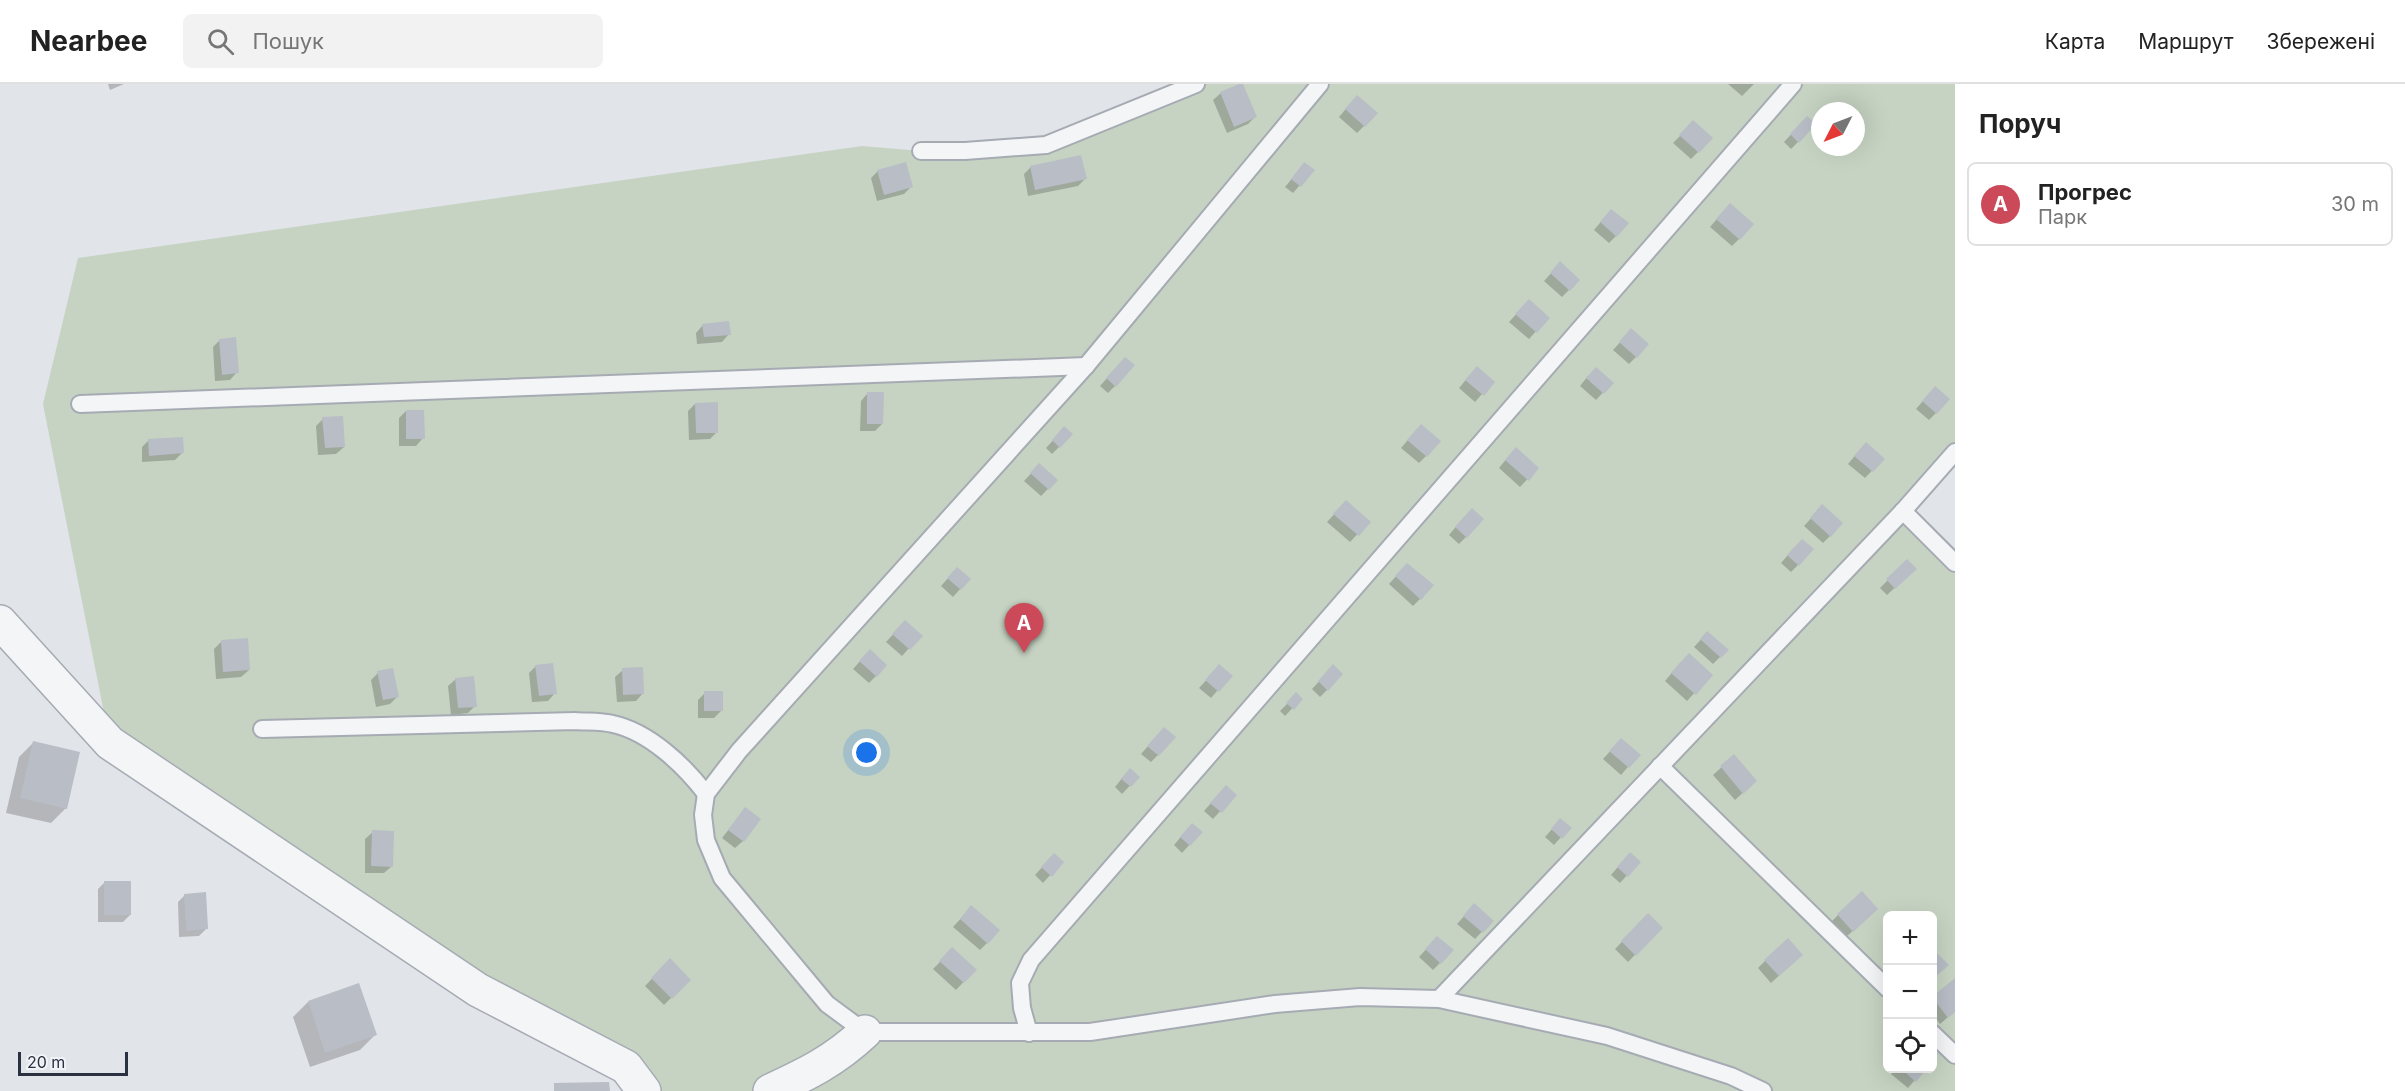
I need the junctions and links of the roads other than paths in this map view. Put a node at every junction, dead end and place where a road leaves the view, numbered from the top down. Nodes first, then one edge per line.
1 (1196, 84) edge
2 (1320, 84) edge
3 (1793, 84) edge
4 (921, 151) dead end
5 (1086, 366) junction
6 (80, 405) dead end
7 (1955, 452) edge
8 (1903, 511) junction
9 (1955, 563) edge
10 (0, 622) edge
11 (262, 729) dead end
12 (1660, 766) junction
13 (706, 794) junction
14 (1883, 985) edge
15 (1439, 999) junction
16 (865, 1032) junction
17 (1029, 1033) junction
18 (1937, 1038) edge
19 (1955, 1055) edge
20 (644, 1091) edge
21 (770, 1091) edge
22 (1763, 1091) edge

1 - 4 lane
2 - 5 lane
3 - 17 lane
5 - 6 lane
5 - 13 lane
7 - 8 lane
8 - 9 lane
8 - 12 lane
10 - 20 street
11 - 13 lane
12 - 14 lane
12 - 15 lane
13 - 16 lane
15 - 17 lane
15 - 22 lane
16 - 17 lane
16 - 21 street
18 - 19 lane

